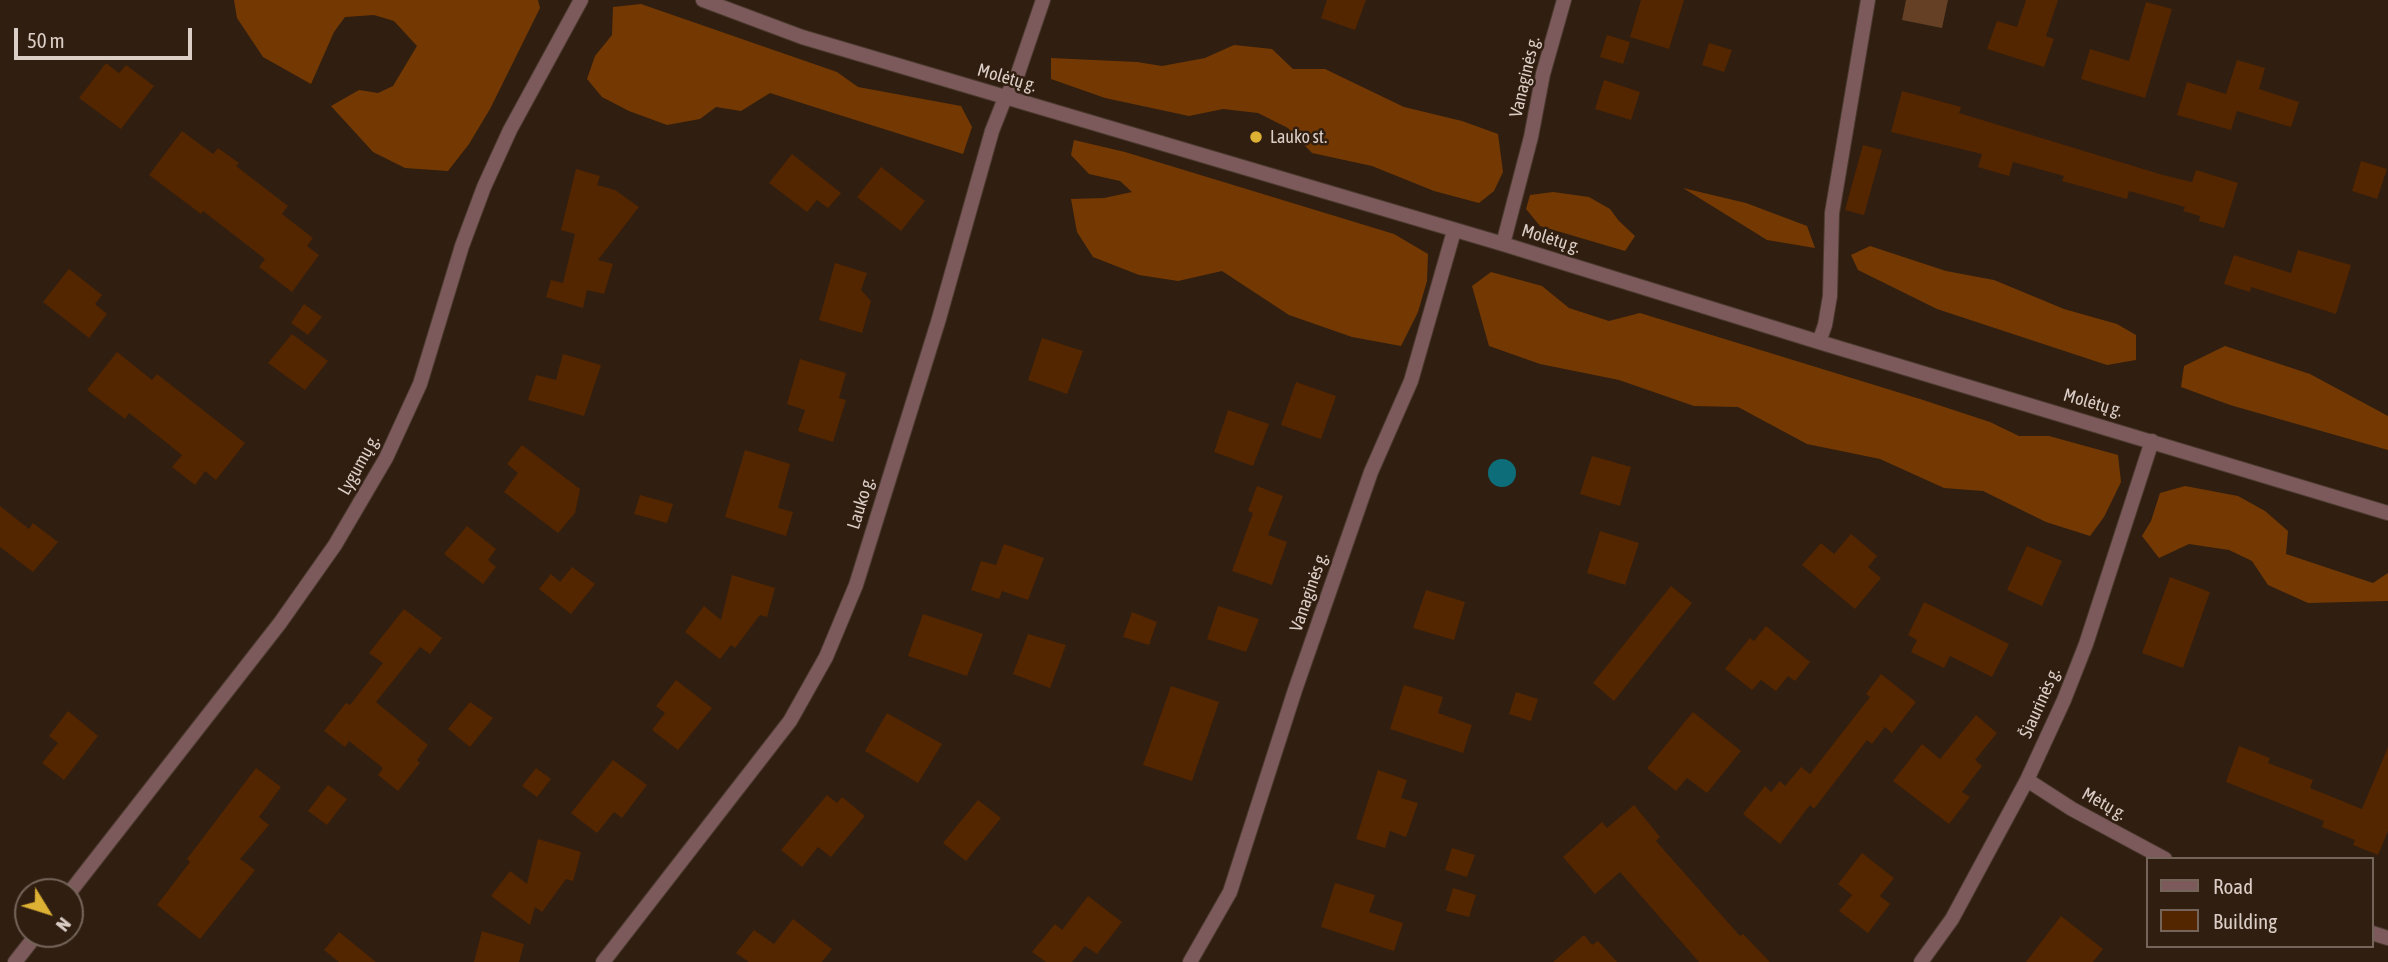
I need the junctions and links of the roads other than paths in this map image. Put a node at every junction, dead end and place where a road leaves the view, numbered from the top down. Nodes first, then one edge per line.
1 (581, 0) edge
2 (703, 0) edge
3 (1043, 0) edge
4 (1564, 0) edge
5 (1868, 0) edge
6 (1005, 98) junction
7 (1454, 231) junction
8 (1503, 244) junction
9 (1819, 342) junction
10 (2152, 441) junction
11 (2388, 513) edge
12 (2027, 780) junction
13 (2161, 857) edge
14 (81, 878) edge
15 (603, 962) edge
16 (1190, 962) edge
17 (1921, 962) edge

1 - 14 street, Lygumų g.
2 - 6 street, Molėtų g.
3 - 6 street, Lauko g.
4 - 8 street, Vanaginės g.
5 - 9 street
6 - 7 street, Molėtų g.
6 - 15 street, Lauko g.
7 - 8 street, Molėtų g.
7 - 16 street, Vanaginės g.
8 - 9 street, Molėtų g.
9 - 10 street, Molėtų g.
10 - 11 street, Molėtų g.
10 - 12 street, Šiaurinės g.
12 - 13 street, Mėtų g.
12 - 17 street, Šiaurinės g.

